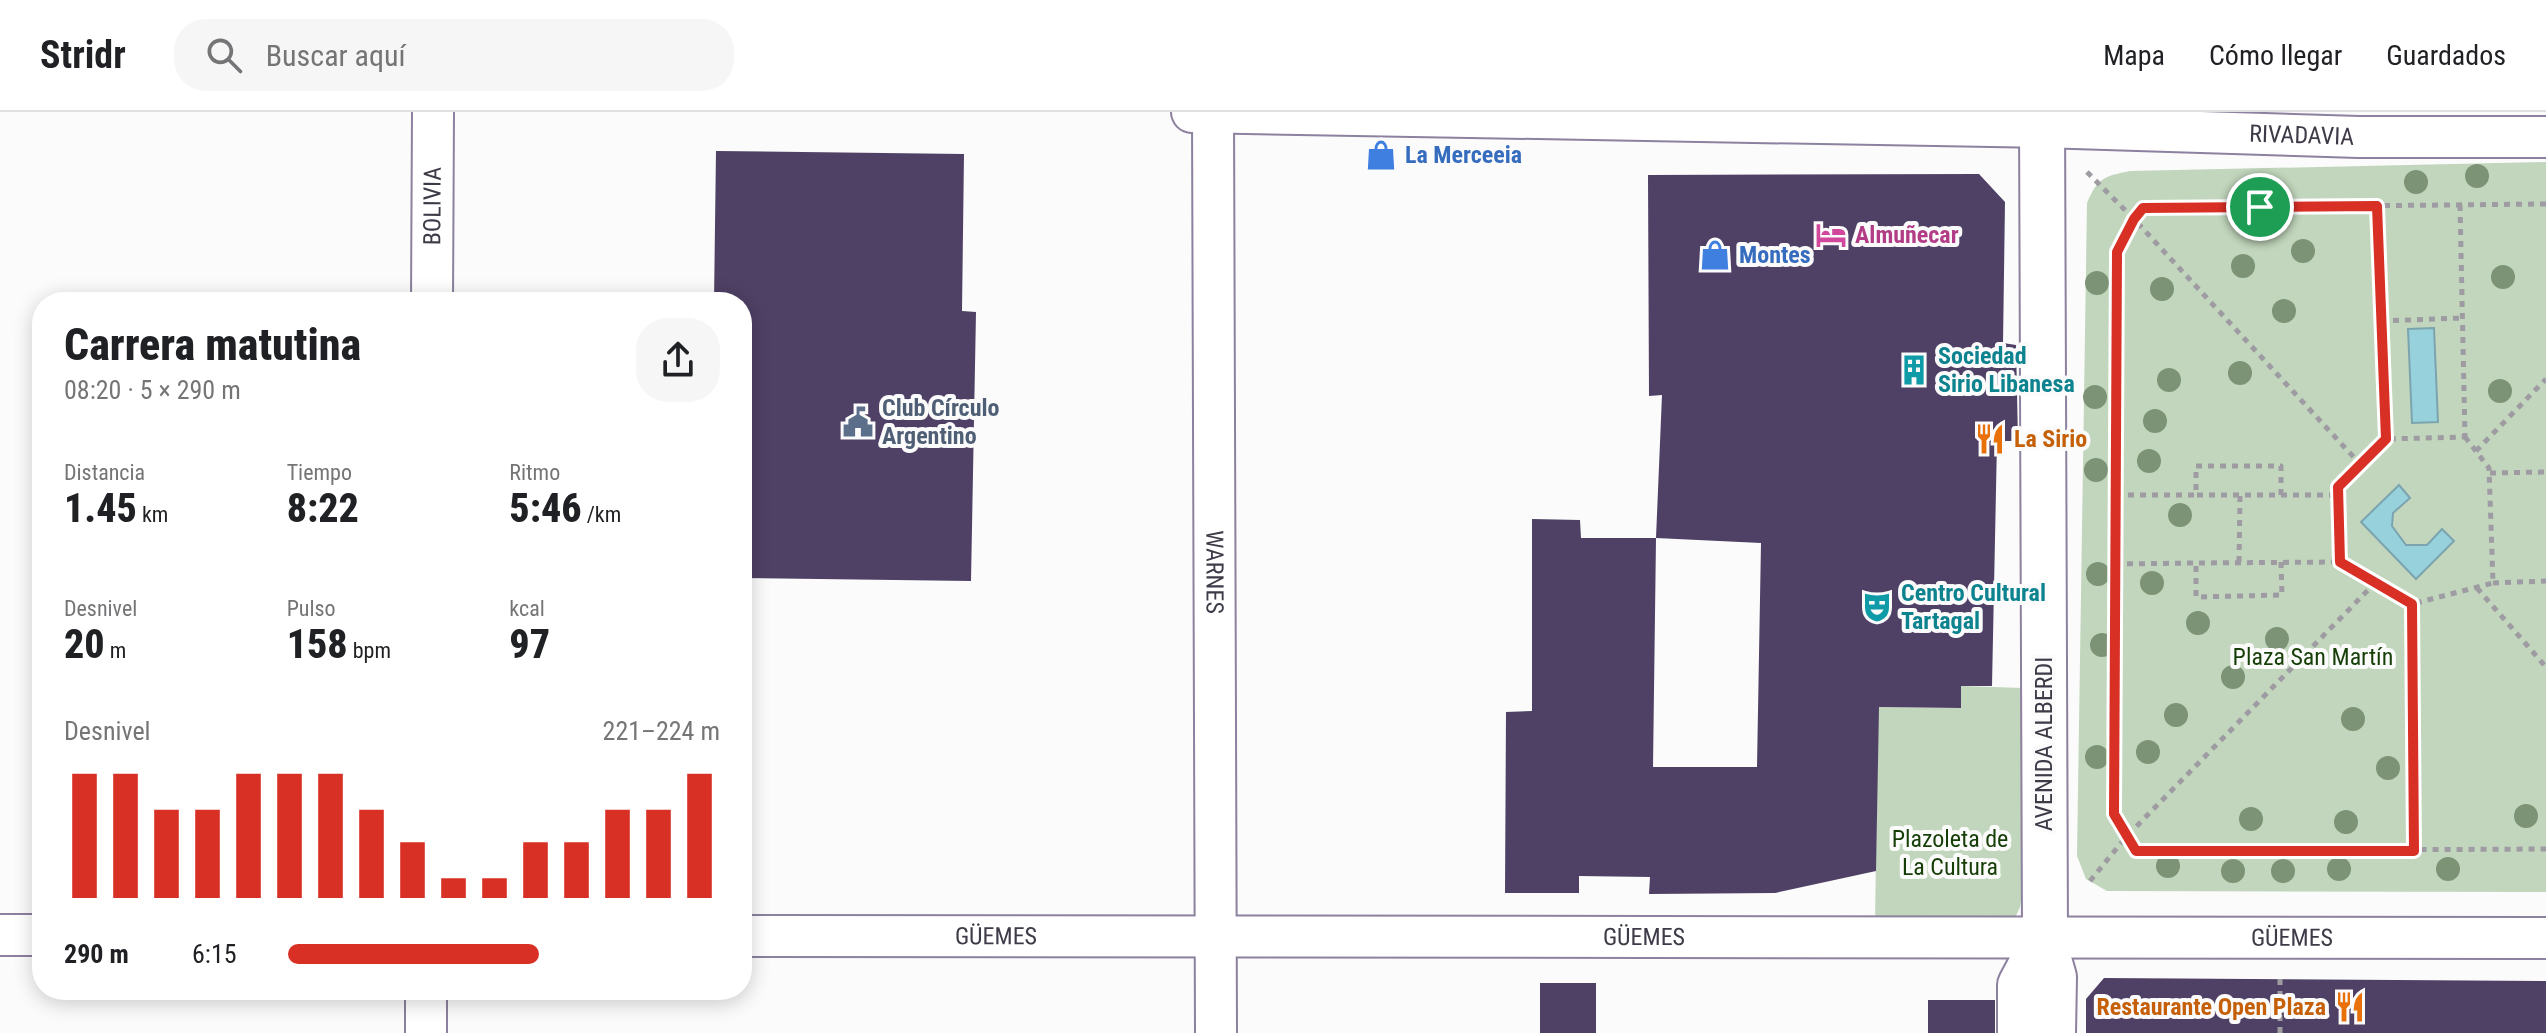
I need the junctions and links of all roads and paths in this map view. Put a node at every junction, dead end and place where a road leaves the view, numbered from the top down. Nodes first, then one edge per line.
1 (433, 112) edge
2 (1192, 112) edge
3 (1213, 112) edge
4 (2042, 120) edge
5 (2546, 137) edge
6 (2546, 204) edge
7 (2460, 205) junction
8 (2377, 206) junction
9 (2134, 219) junction
10 (432, 292) edge
11 (2463, 318) junction
12 (2381, 321) junction
13 (2546, 379) edge
14 (2465, 437) junction
15 (2386, 439) junction
16 (2476, 451) junction
17 (2360, 464) junction
18 (2546, 472) edge
19 (2490, 473) junction
20 (2116, 495) junction
21 (2196, 495) junction
22 (2240, 495) junction
23 (2281, 495) junction
24 (2338, 495) junction
25 (2239, 562) junction
26 (2281, 562) junction
27 (2340, 562) junction
28 (2196, 563) junction
29 (2115, 564) junction
30 (2546, 581) edge
31 (2493, 583) junction
32 (2374, 584) junction
33 (2477, 588) junction
34 (2412, 604) junction
35 (2546, 667) edge
36 (2126, 837) junction
37 (2546, 849) edge
38 (2414, 851) junction
39 (0, 935) edge
40 (32, 935) edge
41 (752, 936) edge
42 (1215, 937) junction
43 (2045, 938) junction
44 (2280, 938) junction
45 (2546, 938) edge
46 (426, 1000) edge
47 (426, 1033) edge
48 (1216, 1033) edge
49 (2020, 1033) edge
50 (2055, 1033) edge
51 (2280, 1033) edge

1 - 10 street, BOLIVIA
2 - 3 street, RIVADAVIA
3 - 4 street, RIVADAVIA
3 - 42 street, WARNES
4 - 5 street, RIVADAVIA
4 - 9 path
4 - 43 main road, AVENIDA ALBERDI
6 - 7 path
7 - 8 path
7 - 11 path
8 - 9 path
8 - 12 path
9 - 17 path
9 - 20 path
11 - 12 path
11 - 14 path
12 - 15 path
13 - 16 path
14 - 15 path
14 - 16 path
15 - 17 path
16 - 19 path
17 - 24 path
18 - 19 path
19 - 31 path
20 - 21 path
20 - 29 path
21 - 22 path
21 - 23 path
22 - 23 path
22 - 25 path
23 - 24 path
24 - 27 path
25 - 26 path
25 - 28 path
26 - 27 path
26 - 28 path
27 - 32 path
28 - 29 path
29 - 36 path
30 - 31 path
31 - 33 path
32 - 34 path
32 - 36 path
33 - 34 path
33 - 35 path
34 - 38 path
36 - 38 path
36 - 43 path
37 - 38 path
39 - 40 street
41 - 42 street, GÜEMES
42 - 43 street, GÜEMES
42 - 48 street, WARNES
43 - 44 street, GÜEMES
43 - 49 main road, AVENIDA ALBERDI
43 - 50 street
44 - 45 street, GÜEMES
44 - 51 path
46 - 47 street

